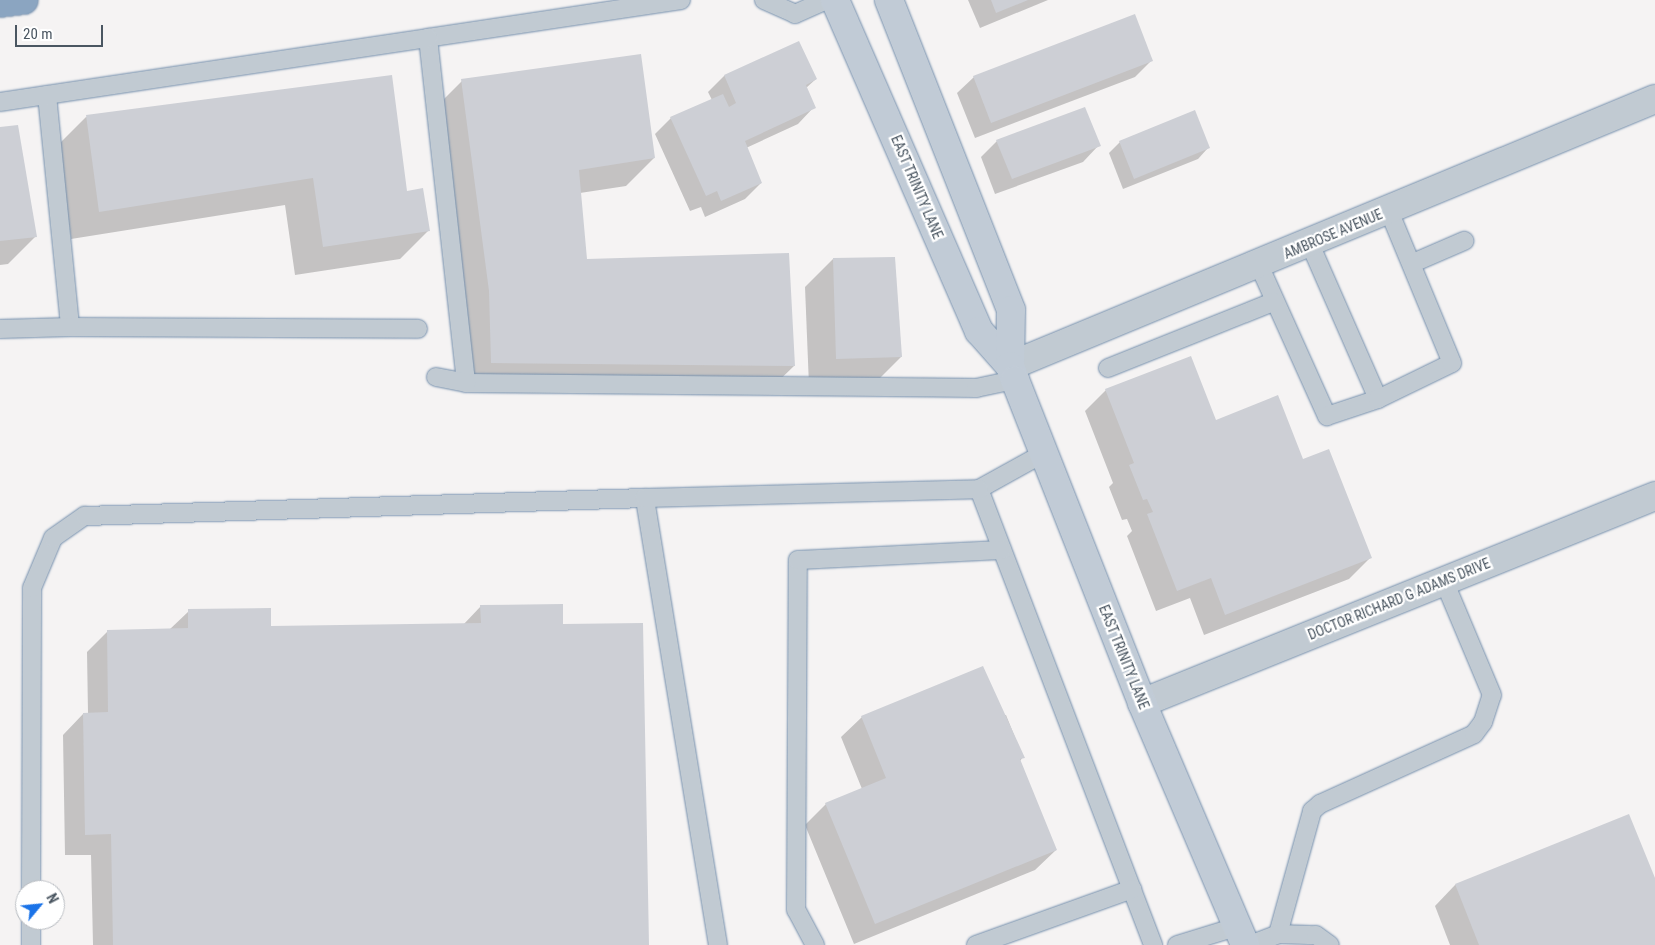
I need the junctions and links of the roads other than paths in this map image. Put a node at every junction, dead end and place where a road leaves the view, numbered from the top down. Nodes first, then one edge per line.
1 (24, 0) edge
2 (681, 0) edge
3 (764, 0) edge
4 (827, 0) edge
5 (835, 0) edge
6 (889, 0) edge
7 (0, 4) edge
8 (428, 38) junction
9 (47, 95) junction
10 (0, 102) edge
11 (1654, 103) edge
12 (1389, 211) junction
13 (1464, 241) dead end
14 (1310, 244) junction
15 (1413, 262) junction
16 (1259, 265) junction
17 (1273, 302) junction
18 (70, 327) junction
19 (0, 329) edge
20 (418, 329) dead end
21 (1108, 368) dead end
22 (1013, 373) junction
23 (436, 377) dead end
24 (466, 383) junction
25 (1378, 398) junction
26 (1044, 452) junction
27 (979, 489) junction
28 (1655, 496) edge
29 (645, 498) junction
30 (1002, 550) junction
31 (1444, 581) junction
32 (1142, 703) junction
33 (31, 880) edge
34 (1132, 889) junction
35 (31, 930) edge
36 (1278, 934) junction
37 (1243, 939) edge
38 (31, 945) edge
39 (718, 945) edge
40 (815, 945) edge
41 (976, 945) edge
42 (1154, 945) edge
43 (1177, 945) edge
44 (1330, 945) edge

1 - 7 highway
2 - 8 lane
3 - 4 lane
5 - 22 main road, EAST TRINITY LANE
6 - 22 main road, EAST TRINITY LANE
8 - 9 lane
8 - 24 lane
9 - 10 lane
9 - 18 lane
11 - 12 street, AMBROSE AVENUE
12 - 14 street, AMBROSE AVENUE
12 - 15 lane
13 - 15 lane
14 - 16 street, AMBROSE AVENUE
14 - 25 lane
15 - 25 lane
16 - 17 lane
16 - 22 street, AMBROSE AVENUE
17 - 21 lane
17 - 25 lane
18 - 19 lane
18 - 20 lane
22 - 24 lane
22 - 26 main road, EAST TRINITY LANE
23 - 24 lane
26 - 27 lane
26 - 32 main road, EAST TRINITY LANE
27 - 29 lane
27 - 30 lane
28 - 31 street, DOCTOR RICHARD G ADAMS DRIVE
29 - 33 lane
29 - 39 lane
30 - 34 lane
30 - 40 lane
31 - 32 street, DOCTOR RICHARD G ADAMS DRIVE
31 - 36 lane
32 - 37 main road, EAST TRINITY LANE
34 - 41 lane
34 - 42 lane
35 - 38 lane
36 - 37 lane
36 - 44 lane
37 - 43 lane

